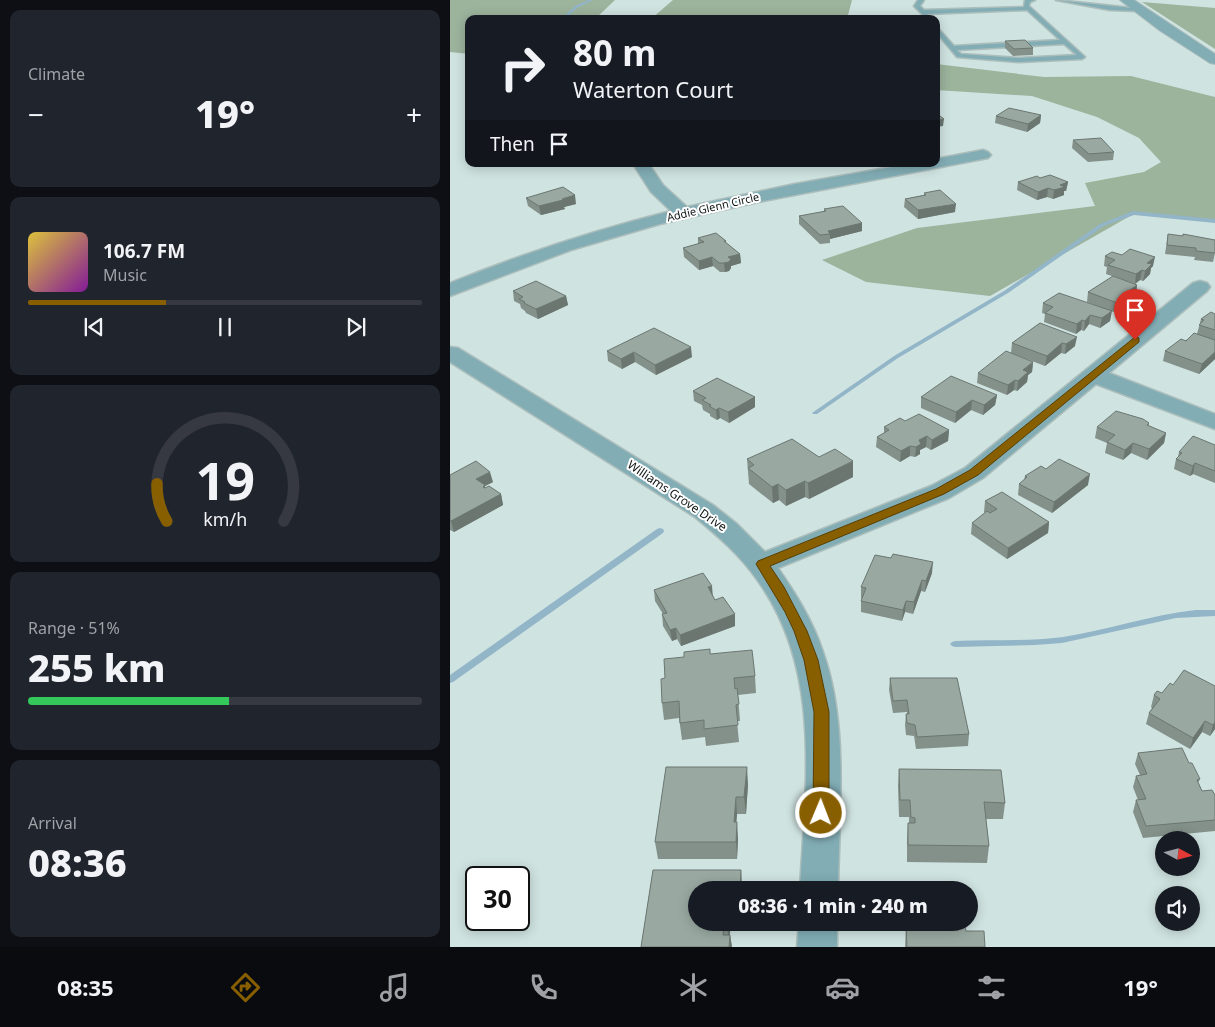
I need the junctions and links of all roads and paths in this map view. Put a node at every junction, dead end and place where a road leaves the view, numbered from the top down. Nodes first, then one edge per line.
1 (921, 0) edge
2 (1032, 0) edge
3 (1059, 0) edge
4 (1126, 0) edge
5 (1029, 8) junction
6 (1138, 9) junction
7 (922, 12) junction
8 (925, 15) edge
9 (940, 33) edge
10 (1066, 42) junction
11 (952, 48) junction
12 (1215, 60) edge
13 (984, 155) dead end
14 (940, 163) edge
15 (643, 167) edge
16 (919, 167) edge
17 (683, 213) junction
18 (1200, 288) dead end
19 (450, 290) edge
20 (450, 353) edge
21 (1093, 375) junction
22 (1215, 422) edge
23 (762, 564) junction
24 (819, 881) edge
25 (818, 931) edge
26 (817, 947) edge

1 - 7 lane
2 - 5 lane
3 - 6 lane
4 - 6 street
5 - 7 lane
5 - 10 lane
6 - 12 street
7 - 8 lane
9 - 11 lane
10 - 11 lane
10 - 11 lane
13 - 14 street, Addie Glenn Circle
15 - 17 street
16 - 17 street, Addie Glenn Circle
17 - 19 street, Addie Glenn Circle
18 - 21 street
20 - 23 street, Williams Grove Drive
21 - 22 street
21 - 23 street
23 - 24 street, Williams Grove Drive
25 - 26 street

